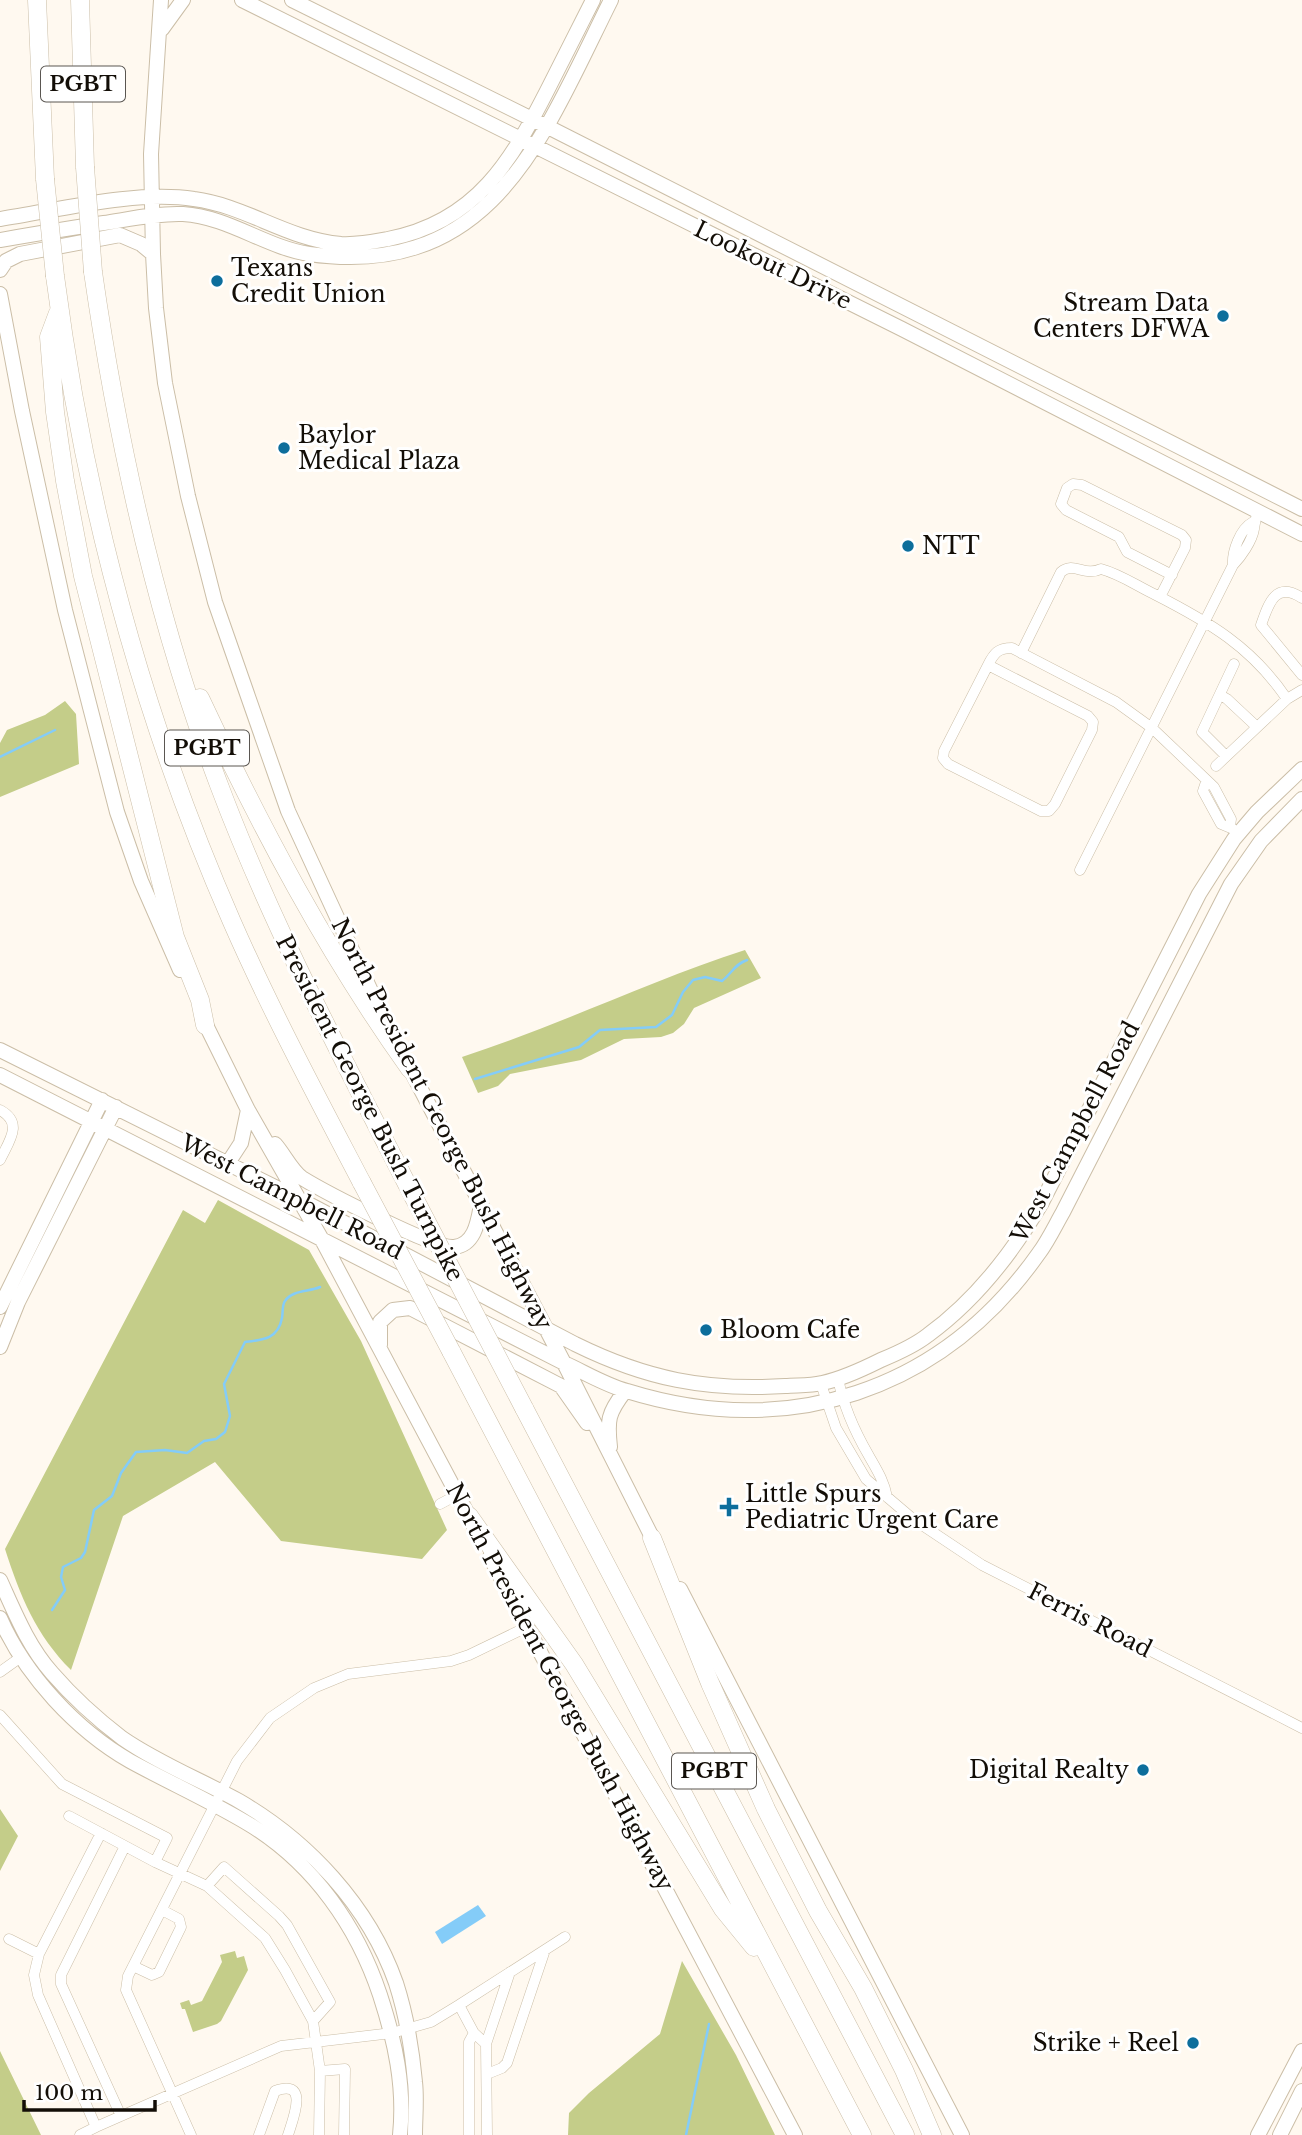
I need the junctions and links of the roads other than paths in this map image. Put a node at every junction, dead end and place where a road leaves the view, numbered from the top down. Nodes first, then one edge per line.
1 (37, 0) edge
2 (80, 0) edge
3 (161, 0) edge
4 (183, 0) edge
5 (242, 0) edge
6 (292, 0) edge
7 (593, 0) edge
8 (611, 0) edge
9 (160, 34) junction
10 (533, 119) junction
11 (548, 127) junction
12 (529, 143) junction
13 (152, 196) junction
14 (634, 196) junction
15 (695, 202) junction
16 (153, 215) junction
17 (0, 219) edge
18 (0, 240) edge
19 (354, 251) junction
20 (153, 254) junction
21 (0, 270) edge
22 (0, 294) edge
23 (59, 310) junction
24 (1089, 403) junction
25 (1080, 421) junction
26 (1268, 493) junction
27 (1302, 509) edge
28 (1256, 517) junction
29 (1302, 534) edge
30 (1172, 575) junction
31 (1160, 597) junction
32 (1302, 598) edge
33 (163, 619) junction
34 (1206, 621) junction
35 (1021, 653) junction
36 (1234, 664) dead end
37 (988, 666) junction
38 (1302, 675) edge
39 (1302, 690) edge
40 (1220, 695) junction
41 (1287, 699) junction
42 (1257, 727) junction
43 (1152, 728) junction
44 (1226, 756) junction
45 (1216, 766) dead end
46 (1302, 769) edge
47 (1206, 782) junction
48 (1302, 799) edge
49 (1225, 808) junction
50 (1215, 814) junction
51 (1234, 830) junction
52 (1255, 849) junction
53 (1080, 870) dead end
54 (205, 1025) junction
55 (0, 1050) edge
56 (410, 1069) junction
57 (0, 1075) edge
58 (102, 1100) junction
59 (116, 1107) junction
60 (0, 1110) edge
61 (248, 1110) junction
62 (98, 1124) junction
63 (0, 1160) edge
64 (228, 1163) junction
65 (299, 1199) junction
66 (481, 1205) junction
67 (321, 1238) junction
68 (25, 1258) junction
69 (22, 1295) junction
70 (0, 1307) edge
71 (545, 1328) junction
72 (0, 1347) edge
73 (382, 1355) junction
74 (564, 1363) junction
75 (838, 1378) junction
76 (821, 1384) junction
77 (625, 1391) junction
78 (842, 1397) junction
79 (826, 1403) junction
80 (610, 1455) junction
81 (457, 1495) junction
82 (887, 1497) junction
83 (440, 1504) dead end
84 (468, 1516) junction
85 (652, 1538) junction
86 (0, 1580) edge
87 (0, 1618) edge
88 (527, 1627) junction
89 (21, 1657) junction
90 (0, 1672) edge
91 (0, 1715) edge
92 (1302, 1728) edge
93 (219, 1800) junction
94 (69, 1816) dead end
95 (101, 1833) junction
96 (125, 1846) junction
97 (155, 1862) junction
98 (180, 1874) junction
99 (207, 1886) junction
100 (162, 1909) junction
101 (565, 1937) dead end
102 (9, 1939) dead end
103 (545, 1950) junction
104 (39, 1954) junction
105 (133, 1966) junction
106 (510, 1972) junction
107 (781, 1980) junction
108 (459, 2005) junction
109 (313, 2021) junction
110 (408, 2029) junction
111 (474, 2032) junction
112 (392, 2033) junction
113 (316, 2042) junction
114 (485, 2044) junction
115 (1302, 2051) edge
116 (320, 2071) junction
117 (487, 2074) junction
118 (1302, 2091) edge
119 (172, 2093) junction
120 (121, 2116) junction
121 (96, 2127) junction
122 (80, 2135) edge
123 (191, 2135) edge
124 (260, 2135) edge
125 (288, 2135) edge
126 (319, 2135) edge
127 (344, 2135) edge
128 (400, 2135) edge
129 (415, 2135) edge
130 (469, 2135) edge
131 (487, 2135) edge
132 (795, 2135) edge
133 (862, 2135) edge
134 (905, 2135) edge
135 (932, 2135) edge
136 (962, 2135) edge
137 (1258, 2135) edge
138 (1280, 2135) edge

1 - 23 highway, President George Bush Turnpike / PGBT, bridge
2 - 33 highway, President George Bush Turnpike / PGBT, bridge
3 - 9 main road, North President George Bush Highway
4 - 9 main road
5 - 12 main road, Lookout Drive
6 - 10 main road, Lookout Drive
7 - 10 main road
8 - 11 main road
9 - 13 main road, North President George Bush Highway
10 - 11 main road, Lookout Drive
10 - 12 main road
11 - 12 main road
11 - 15 main road, Lookout Drive
12 - 14 main road, Lookout Drive
12 - 19 main road
13 - 16 main road, North President George Bush Highway
13 - 17 main road
13 - 19 main road
14 - 15 main road
14 - 25 main road, Lookout Drive
15 - 24 main road, Lookout Drive
16 - 18 main road
16 - 19 main road
16 - 20 main road, North President George Bush Highway
20 - 21 main road
20 - 56 main road, North President George Bush Highway
22 - 54 main road, North President George Bush Highway
23 - 54 highway
23 - 107 highway, President George Bush Turnpike / PGBT, bridge
24 - 25 main road
24 - 26 main road, Lookout Drive
25 - 28 main road, Lookout Drive
26 - 27 main road, Lookout Drive
26 - 28 main road
28 - 29 main road, Lookout Drive
28 - 34 street
30 - 30 street
30 - 31 street
31 - 34 street
31 - 35 street
32 - 38 street
33 - 56 highway
33 - 134 highway, President George Bush Turnpike / PGBT, bridge
34 - 41 street
34 - 43 street
35 - 37 street
35 - 43 street
36 - 40 street
37 - 37 street
39 - 41 street
40 - 42 street
40 - 44 street
41 - 42 street
42 - 44 street
43 - 47 street
43 - 53 street
44 - 45 street
46 - 51 main road, West Campbell Road
47 - 49 street
47 - 50 street
48 - 52 main road, West Campbell Road
49 - 50 street
49 - 51 street
50 - 51 street
51 - 52 main road
51 - 75 main road, West Campbell Road
52 - 78 main road, West Campbell Road
54 - 61 main road, North President George Bush Highway
55 - 58 main road, West Campbell Road
56 - 66 main road, North President George Bush Highway
57 - 62 main road, West Campbell Road
58 - 59 main road, West Campbell Road
58 - 62 main road
59 - 62 main road
59 - 64 main road, West Campbell Road
60 - 63 street
61 - 64 main road
61 - 65 main road, North President George Bush Highway
61 - 66 main road
62 - 67 main road, West Campbell Road
62 - 68 main road
62 - 69 main road
64 - 65 main road, West Campbell Road
65 - 67 main road, North President George Bush Highway
65 - 71 main road, West Campbell Road
66 - 71 main road, North President George Bush Highway
67 - 73 main road, North President George Bush Highway
67 - 74 main road, West Campbell Road
68 - 69 main road
68 - 70 main road
69 - 72 main road
71 - 74 main road, North President George Bush Highway
71 - 76 main road, West Campbell Road
73 - 80 main road
73 - 81 main road, North President George Bush Highway
74 - 77 main road, West Campbell Road
74 - 80 main road, North President George Bush Highway
75 - 76 main road, West Campbell Road
75 - 78 street
76 - 79 street, Ferris Road
77 - 79 main road, West Campbell Road
77 - 80 main road
78 - 79 main road, West Campbell Road
78 - 82 street
79 - 82 street, Ferris Road
80 - 85 main road, North President George Bush Highway
81 - 83 street
81 - 84 main road, North President George Bush Highway
82 - 92 street, Ferris Road
84 - 88 main road, North President George Bush Highway
84 - 107 highway
85 - 135 highway
85 - 136 main road, North President George Bush Highway
86 - 93 main road
87 - 89 main road
88 - 93 street
88 - 132 main road, North President George Bush Highway
89 - 90 street
89 - 93 main road
91 - 97 street
93 - 98 street
93 - 110 main road
93 - 112 main road
94 - 95 street
95 - 96 street
95 - 104 street
96 - 97 street
96 - 120 street
97 - 98 street
98 - 99 street
98 - 100 street
99 - 109 street
99 - 109 street
100 - 105 street
100 - 105 street
101 - 103 street
102 - 104 street
103 - 106 street
103 - 117 street
104 - 121 street
105 - 119 street
106 - 108 street
106 - 114 street
107 - 133 highway, President George Bush Turnpike / PGBT
108 - 110 street
108 - 111 street
109 - 113 street
110 - 112 street
110 - 129 main road
111 - 114 street
111 - 130 street
112 - 113 street
112 - 128 main road
113 - 116 street
113 - 119 street
114 - 117 street
115 - 137 main road
116 - 126 street
116 - 127 street
117 - 131 street
118 - 138 main road
119 - 120 street
119 - 123 street
120 - 121 street
121 - 122 street
124 - 125 street

